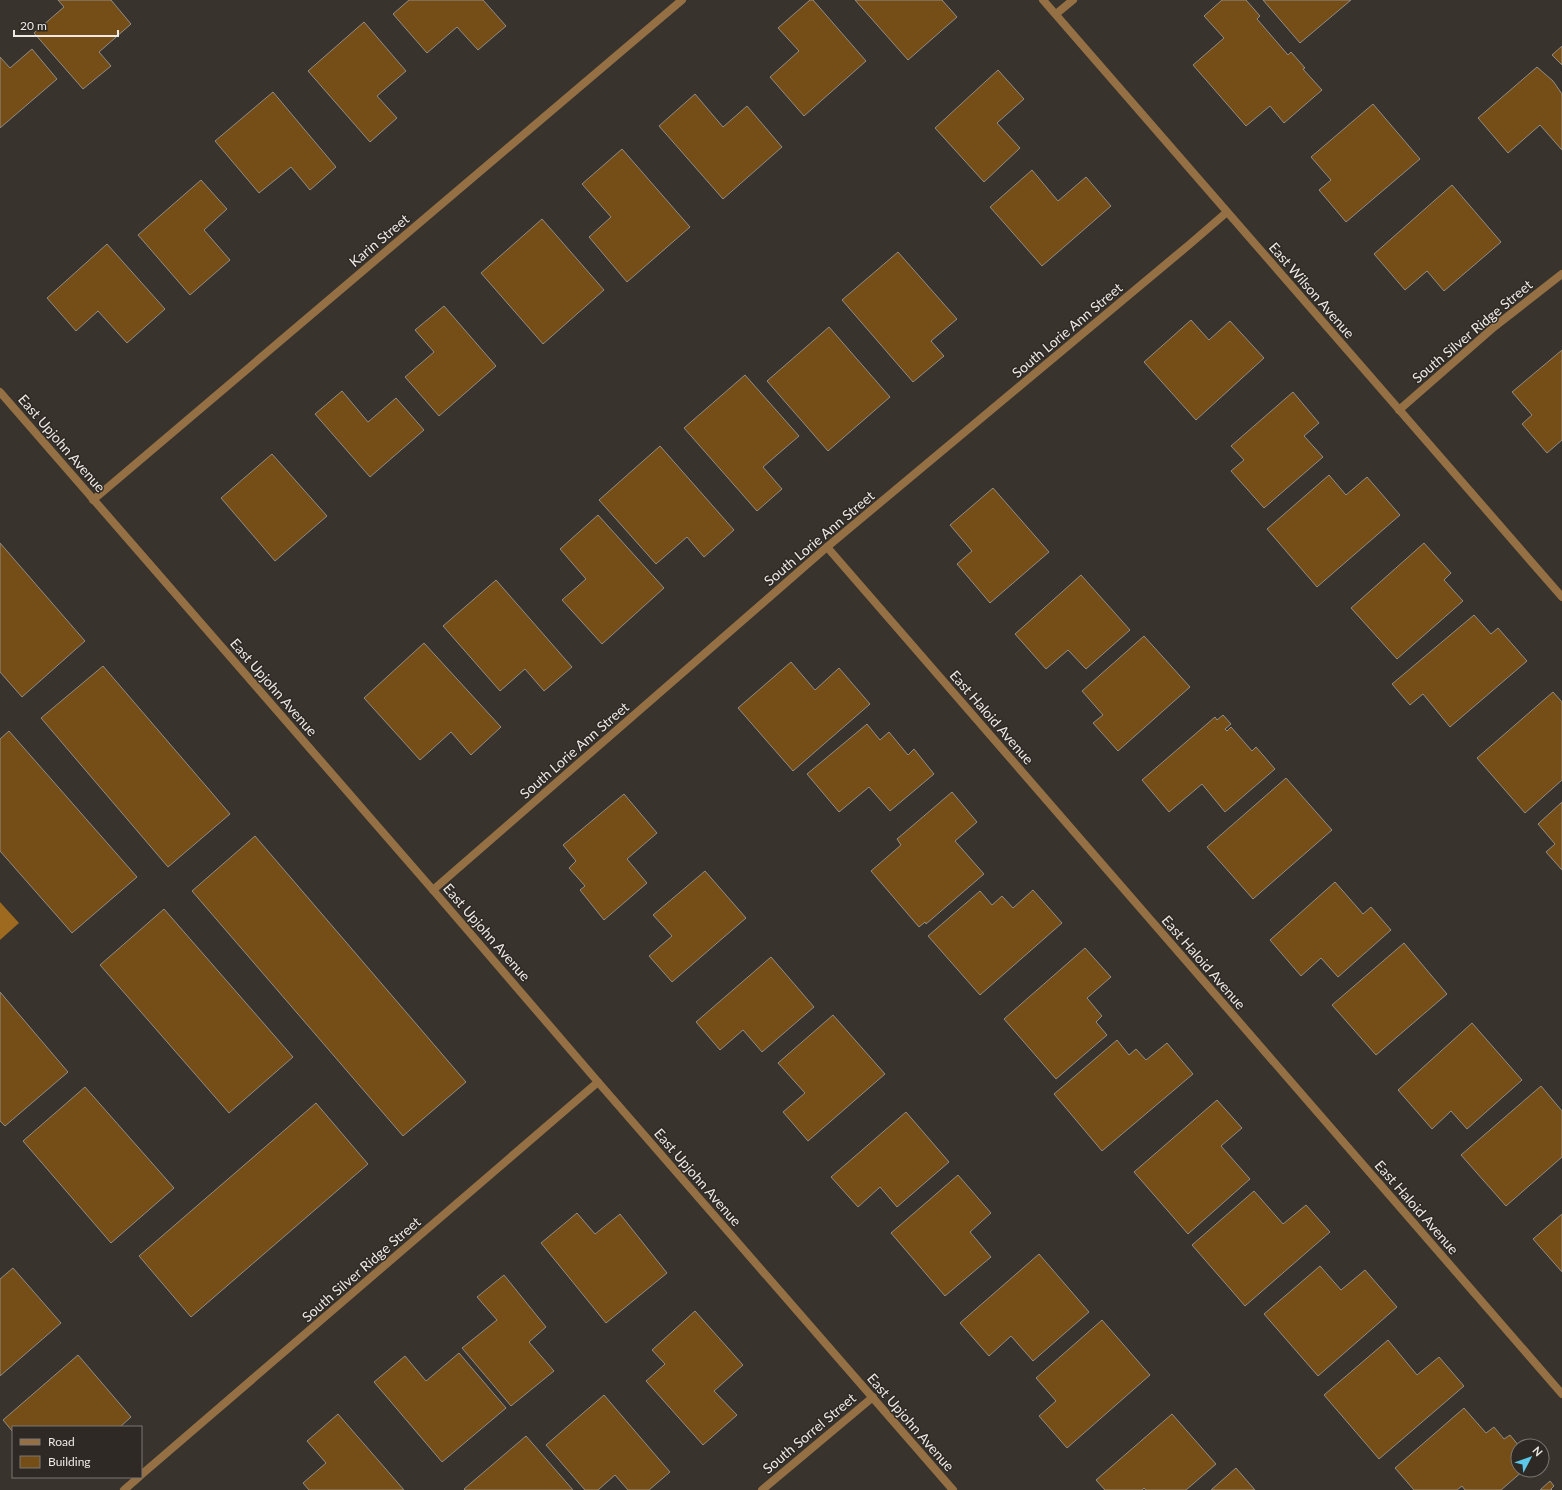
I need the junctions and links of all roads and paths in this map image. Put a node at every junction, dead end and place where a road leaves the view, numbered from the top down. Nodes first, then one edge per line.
1 (682, 0) edge
2 (1043, 0) edge
3 (1073, 0) edge
4 (1056, 14) junction
5 (1227, 212) junction
6 (1562, 274) edge
7 (0, 392) edge
8 (1399, 410) junction
9 (94, 500) junction
10 (827, 547) junction
11 (1562, 597) edge
12 (434, 890) junction
13 (598, 1082) junction
14 (1562, 1394) edge
15 (873, 1397) junction
16 (142, 1474) edge
17 (138, 1478) edge
18 (124, 1490) edge
19 (762, 1490) edge
20 (953, 1490) edge

1 - 9 street, Karin Street
2 - 4 street, East Wilson Avenue
3 - 4 street
4 - 5 street, East Wilson Avenue
5 - 8 street, East Wilson Avenue
5 - 10 street, South Lorie Ann Street
6 - 8 street, South Silver Ridge Street
7 - 9 street, East Upjohn Avenue
8 - 11 street, East Wilson Avenue
9 - 12 street, East Upjohn Avenue
10 - 12 street, South Lorie Ann Street
10 - 14 street, East Haloid Avenue
12 - 13 street, East Upjohn Avenue
13 - 15 street, East Upjohn Avenue
13 - 16 street, South Silver Ridge Street
15 - 19 street, South Sorrel Street
15 - 20 street, East Upjohn Avenue
17 - 18 street, South Silver Ridge Street

